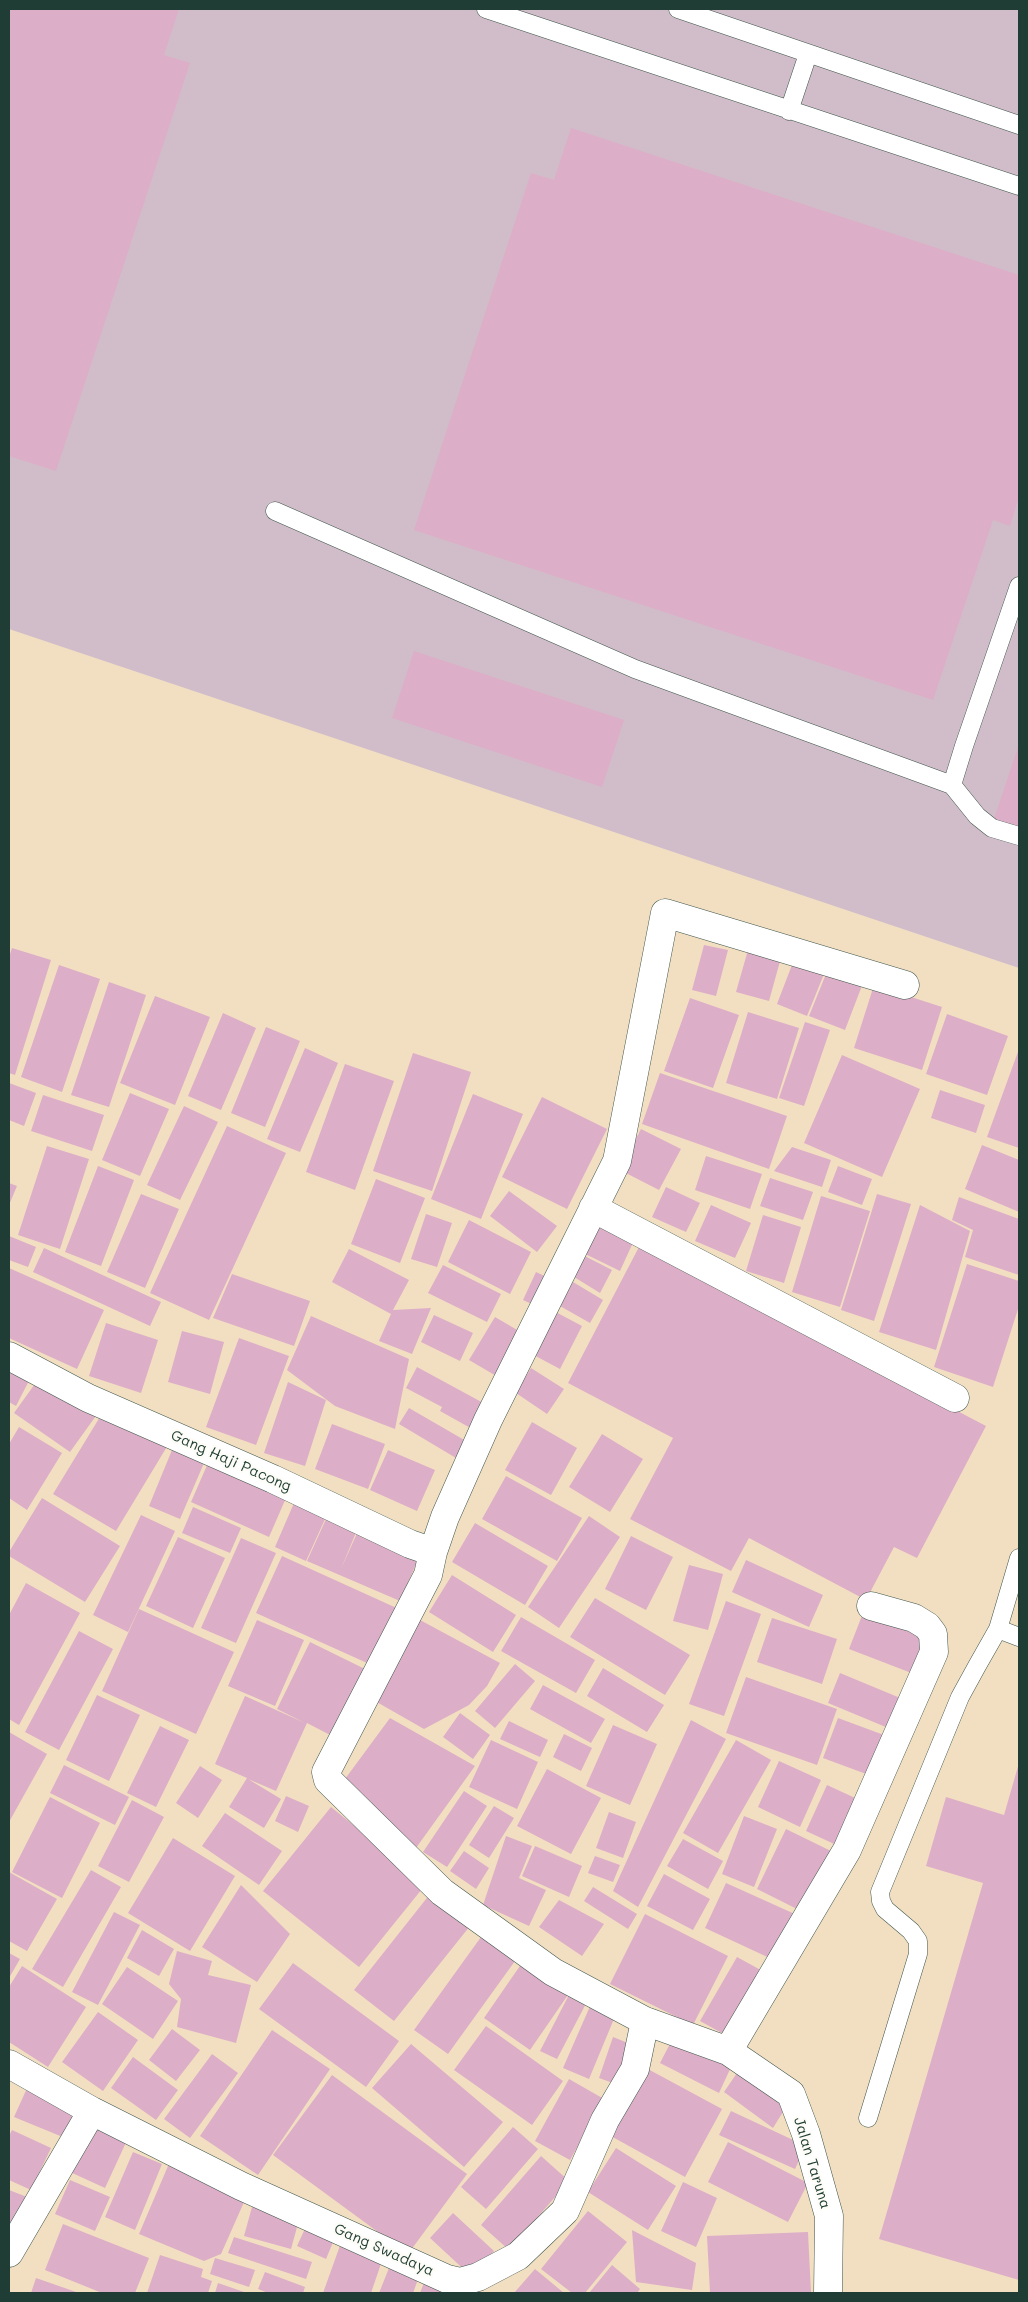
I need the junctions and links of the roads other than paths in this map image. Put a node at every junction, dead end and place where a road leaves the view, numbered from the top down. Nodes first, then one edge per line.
1 (486, 9) edge
2 (678, 9) edge
3 (808, 54) junction
4 (789, 111) junction
5 (1019, 125) edge
6 (1019, 186) edge
7 (275, 511) dead end
8 (1019, 586) edge
9 (952, 785) junction
10 (1019, 836) edge
11 (905, 985) dead end
12 (593, 1208) junction
13 (9, 1356) edge
14 (955, 1398) dead end
15 (1019, 1558) edge
16 (430, 1564) junction
17 (871, 1606) dead end
18 (998, 1629) junction
19 (1019, 1637) edge
20 (645, 2021) junction
21 (728, 2051) junction
22 (9, 2064) edge
23 (92, 2111) junction
24 (868, 2118) dead end
25 (9, 2253) edge
26 (828, 2293) edge

1 - 4 lane
2 - 3 lane
3 - 4 lane
3 - 5 lane
4 - 6 lane
7 - 9 lane
8 - 9 lane
9 - 10 lane
11 - 12 street
12 - 14 street
12 - 16 street
13 - 16 street, Gang Haji Pacong
15 - 18 lane
16 - 20 street
17 - 21 street
18 - 19 lane
18 - 24 lane
20 - 21 street
20 - 23 street, Gang Swadaya
21 - 26 street, Jalan Taruna
22 - 23 street, Gang Swadaya
23 - 25 street

